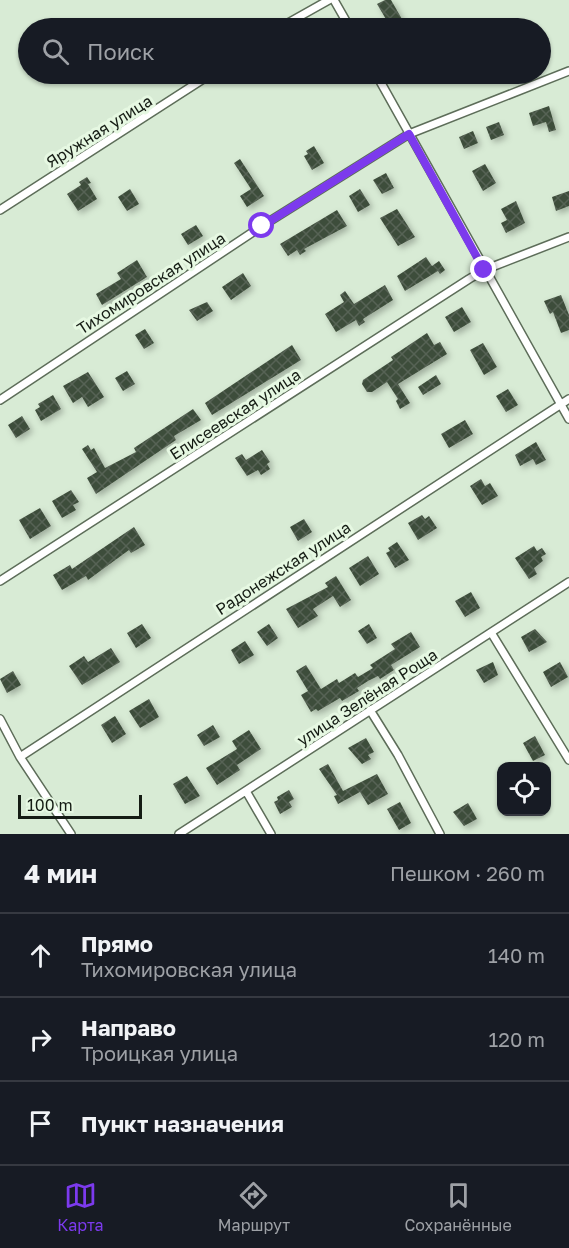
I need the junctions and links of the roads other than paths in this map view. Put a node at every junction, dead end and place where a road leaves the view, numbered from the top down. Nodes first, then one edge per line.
1 (329, 0) edge
2 (334, 0) edge
3 (297, 18) edge
4 (344, 18) edge
5 (569, 71) edge
6 (551, 78) edge
7 (195, 84) edge
8 (381, 84) edge
9 (536, 84) edge
10 (409, 134) junction
11 (0, 210) edge
12 (569, 237) edge
13 (484, 270) junction
14 (569, 399) edge
15 (0, 400) edge
16 (560, 403) junction
17 (569, 419) edge
18 (0, 581) edge
19 (569, 582) edge
20 (492, 634) junction
21 (370, 710) junction
22 (0, 719) edge
23 (20, 757) junction
24 (569, 760) edge
25 (246, 790) junction
26 (71, 834) edge
27 (179, 834) edge
28 (271, 834) edge
29 (440, 834) edge

1 - 3 street
2 - 4 street
5 - 6 street, Тихомировская улица
7 - 11 street, Яружная улица
8 - 10 street
9 - 10 street, Тихомировская улица
10 - 13 street
10 - 15 street, Тихомировская улица
12 - 13 street, Елисеевская улица
13 - 16 street
13 - 18 street, Елисеевская улица
14 - 16 street, Радонежская улица
16 - 17 street
16 - 23 street, Радонежская улица
19 - 20 street, улица Зелёная Роща
20 - 21 street, улица Зелёная Роща
20 - 24 street
21 - 25 street, улица Зелёная Роща
21 - 29 street
22 - 23 street
23 - 26 street
25 - 27 street, улица Зелёная Роща
25 - 28 street

